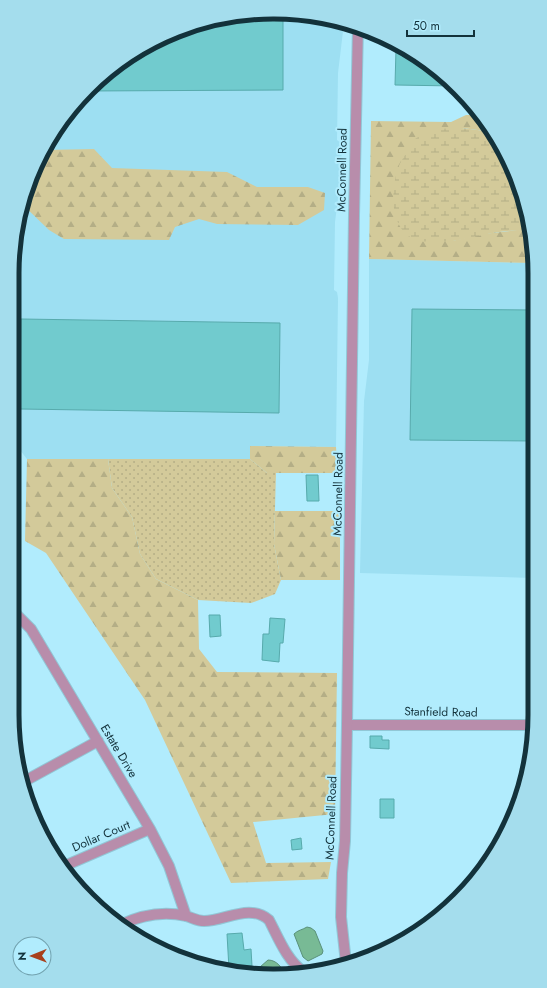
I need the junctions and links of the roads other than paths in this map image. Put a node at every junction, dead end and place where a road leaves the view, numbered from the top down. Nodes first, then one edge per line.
1 (358, 34) edge
2 (19, 617) edge
3 (347, 725) junction
4 (527, 725) edge
5 (98, 741) junction
6 (28, 779) edge
7 (150, 829) junction
8 (68, 864) edge
9 (186, 916) junction
10 (127, 922) edge
11 (345, 958) edge
12 (298, 968) edge

1 - 3 street, McConnell Road
2 - 5 street, Estate Drive
3 - 4 street, Stanfield Road
3 - 11 street, McConnell Road
5 - 6 street
5 - 7 street, Estate Drive
7 - 8 street, Dollar Court
7 - 9 street, Estate Drive
9 - 10 street
9 - 12 street

